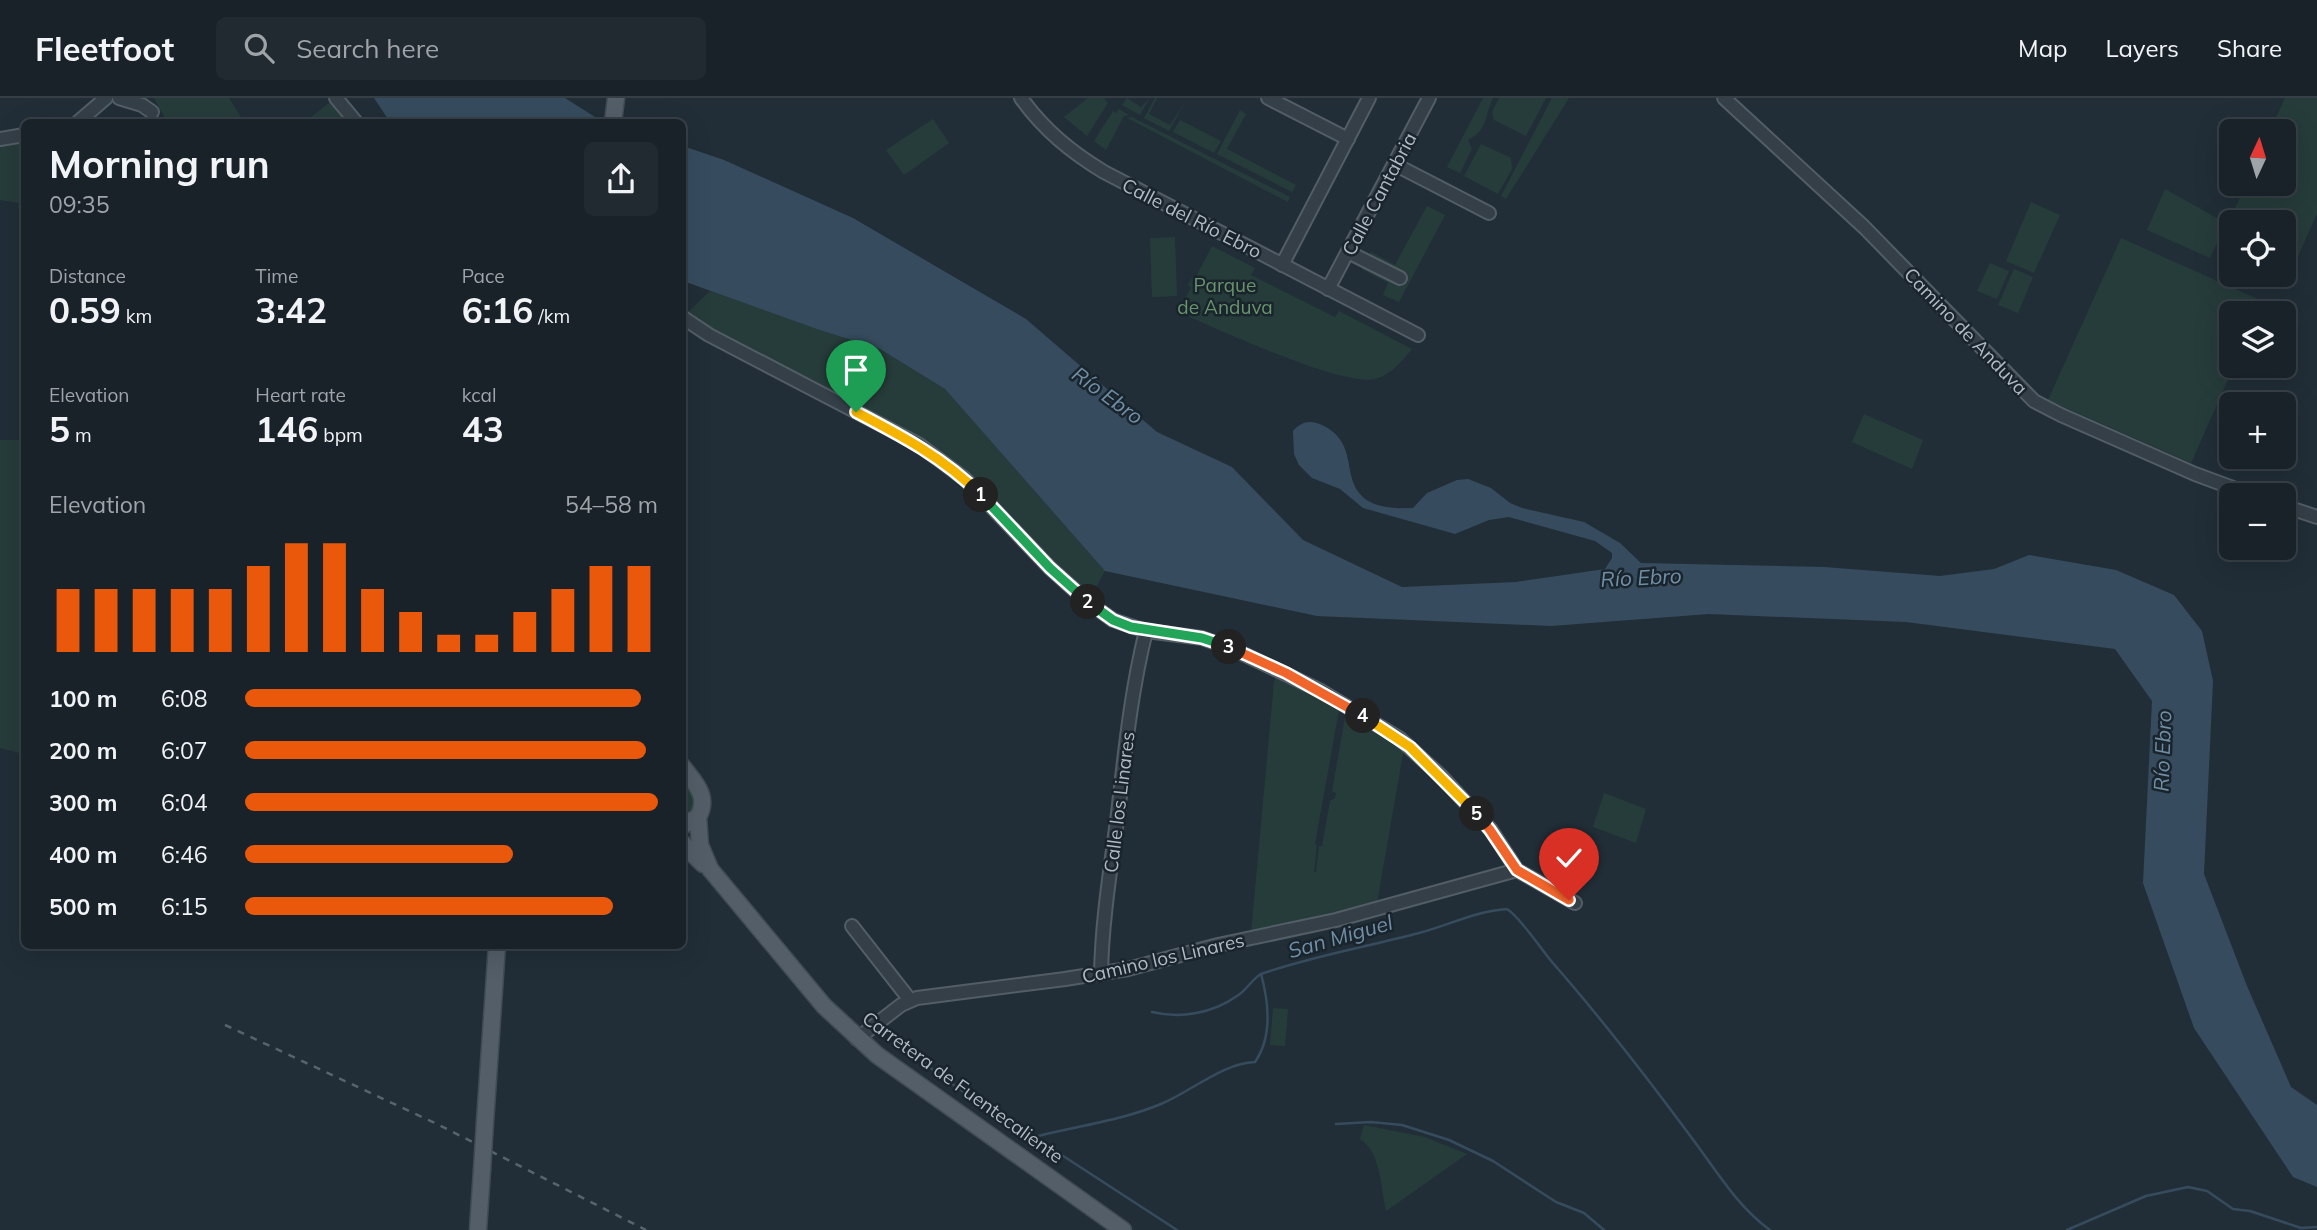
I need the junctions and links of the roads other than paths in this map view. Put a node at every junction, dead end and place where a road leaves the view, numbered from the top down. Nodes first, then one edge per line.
1 (145, 98) edge
2 (336, 98) edge
3 (615, 98) edge
4 (1021, 98) edge
5 (1268, 98) edge
6 (1369, 98) edge
7 (1429, 98) edge
8 (1724, 98) edge
9 (105, 99) edge
10 (127, 99) edge
11 (155, 117) edge
12 (82, 119) edge
13 (354, 119) edge
14 (613, 119) edge
15 (21, 136) edge
16 (0, 139) edge
17 (1348, 139) junction
18 (1394, 164) junction
19 (1489, 213) dead end
20 (1348, 252) junction
21 (1282, 265) junction
22 (1400, 278) dead end
23 (1328, 289) junction
24 (686, 320) edge
25 (1418, 335) dead end
26 (2220, 483) edge
27 (2296, 510) edge
28 (2317, 517) edge
29 (1146, 631) junction
30 (686, 775) edge
31 (698, 817) junction
32 (686, 824) edge
33 (686, 847) edge
34 (710, 869) junction
35 (1517, 870) junction
36 (1576, 903) dead end
37 (852, 926) dead end
38 (497, 949) edge
39 (1101, 974) junction
40 (910, 1000) junction
41 (857, 1039) junction
42 (478, 1230) edge
43 (1123, 1230) edge

1 - 11 street
2 - 13 street
3 - 14 main road
4 - 21 street, Calle del Río Ebro
5 - 17 street
6 - 17 street
7 - 18 street, Calle Cantabria
8 - 26 street, Camino de Anduva
9 - 10 street
9 - 12 street
10 - 11 street
15 - 16 street
17 - 21 street
18 - 19 street
18 - 20 street, Calle Cantabria
20 - 22 street
20 - 23 street, Calle Cantabria
21 - 23 street, Calle del Río Ebro
23 - 25 street, Calle del Río Ebro
24 - 29 street
27 - 28 street
29 - 35 street
29 - 39 street, Calle los Linares
30 - 31 main road
31 - 32 main road
31 - 34 main road
33 - 34 main road
34 - 41 main road, Carretera de Fuentecaliente
35 - 36 street
35 - 39 street, Camino los Linares
37 - 40 street
38 - 42 main road, bridge
39 - 40 street, Camino los Linares
40 - 41 street, Camino los Linares
41 - 43 main road, Carretera de Fuentecaliente

